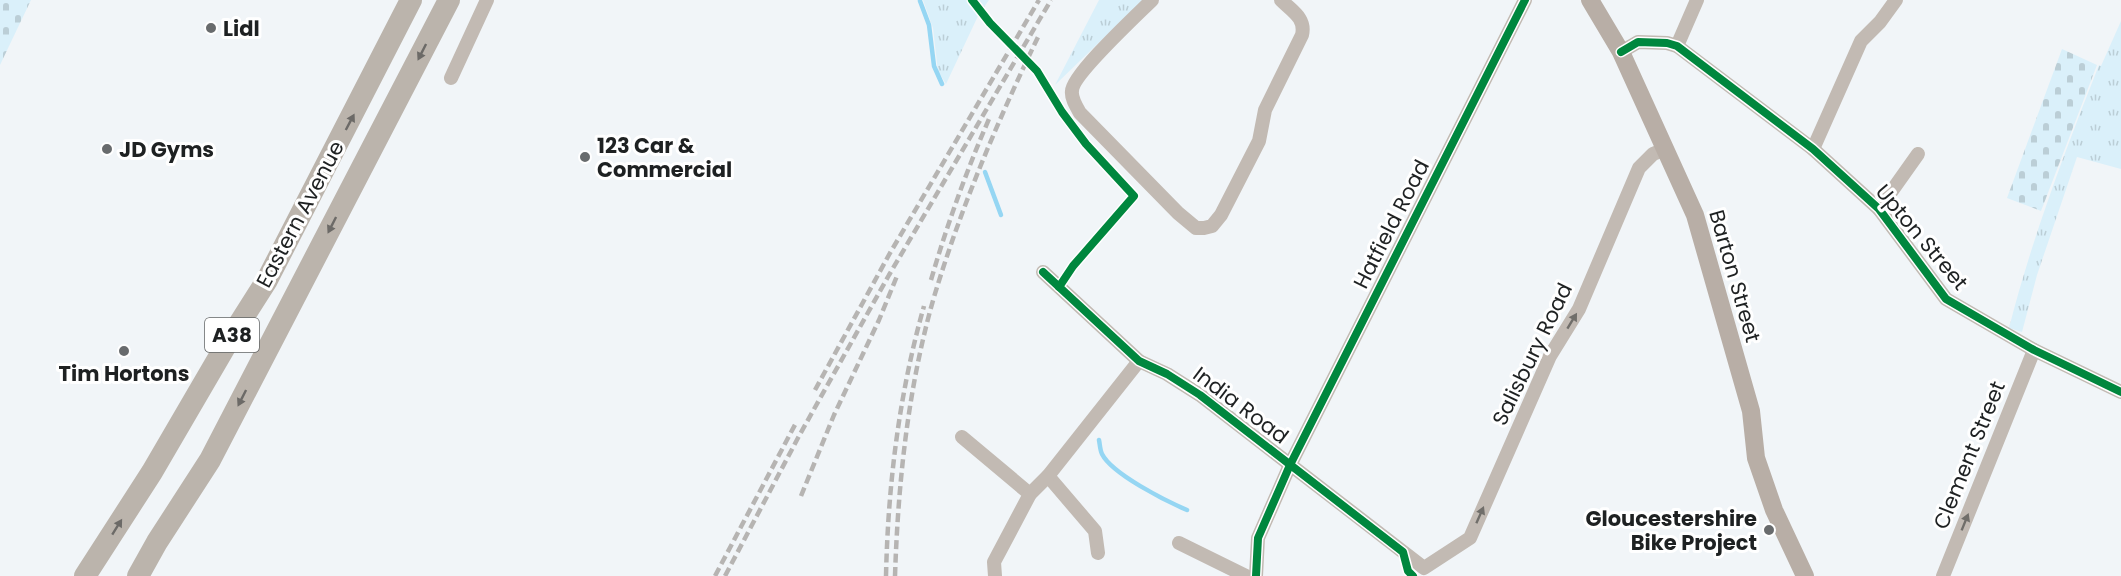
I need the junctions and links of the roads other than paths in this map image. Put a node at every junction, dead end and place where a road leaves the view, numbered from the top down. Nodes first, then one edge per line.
1 (411, 0) edge
2 (449, 0) edge
3 (1152, 0) edge
4 (1281, 0) edge
5 (1525, 0) edge
6 (1590, 0) edge
7 (1696, 0) edge
8 (1896, 0) edge
9 (485, 6) edge
10 (1677, 46) junction
11 (1621, 52) junction
12 (451, 78) dead end
13 (1665, 149) junction
14 (1813, 149) junction
15 (1918, 154) dead end
16 (1880, 209) junction
17 (1043, 272) dead end
18 (2034, 350) junction
19 (1139, 361) junction
20 (2121, 392) edge
21 (962, 437) dead end
22 (1290, 465) junction
23 (1048, 476) junction
24 (1030, 494) junction
25 (1179, 543) dead end
26 (1098, 553) dead end
27 (1424, 568) joint
28 (85, 576) edge
29 (138, 576) edge
30 (995, 576) edge
31 (1246, 576) edge
32 (1256, 576) edge
33 (1805, 576) edge
34 (1943, 576) edge

28 -> 1 highway, Eastern Avenue / A38
2 -> 29 highway, Eastern Avenue / A38
3 - 4 street
5 - 22 street, Hatfield Road
6 - 11 main road, Barton Street
7 - 10 street
8 - 14 street
9 - 12 street
10 - 11 street
10 - 14 street, Upton Street
11 - 13 main road, Barton Street
27 -> 13 street, Salisbury Road
13 - 33 main road, Barton Street
14 - 16 street, Upton Street
15 - 16 street
16 - 18 street, Upton Street
17 - 19 street, India Road
18 - 20 street, Upton Street
34 -> 18 street, Clement Street
19 - 22 street, India Road
19 - 23 street
21 - 24 street
22 - 27 street, India Road
22 - 32 street, Hatfield Road
23 - 24 street
23 - 26 street
24 - 30 street
25 - 31 street

